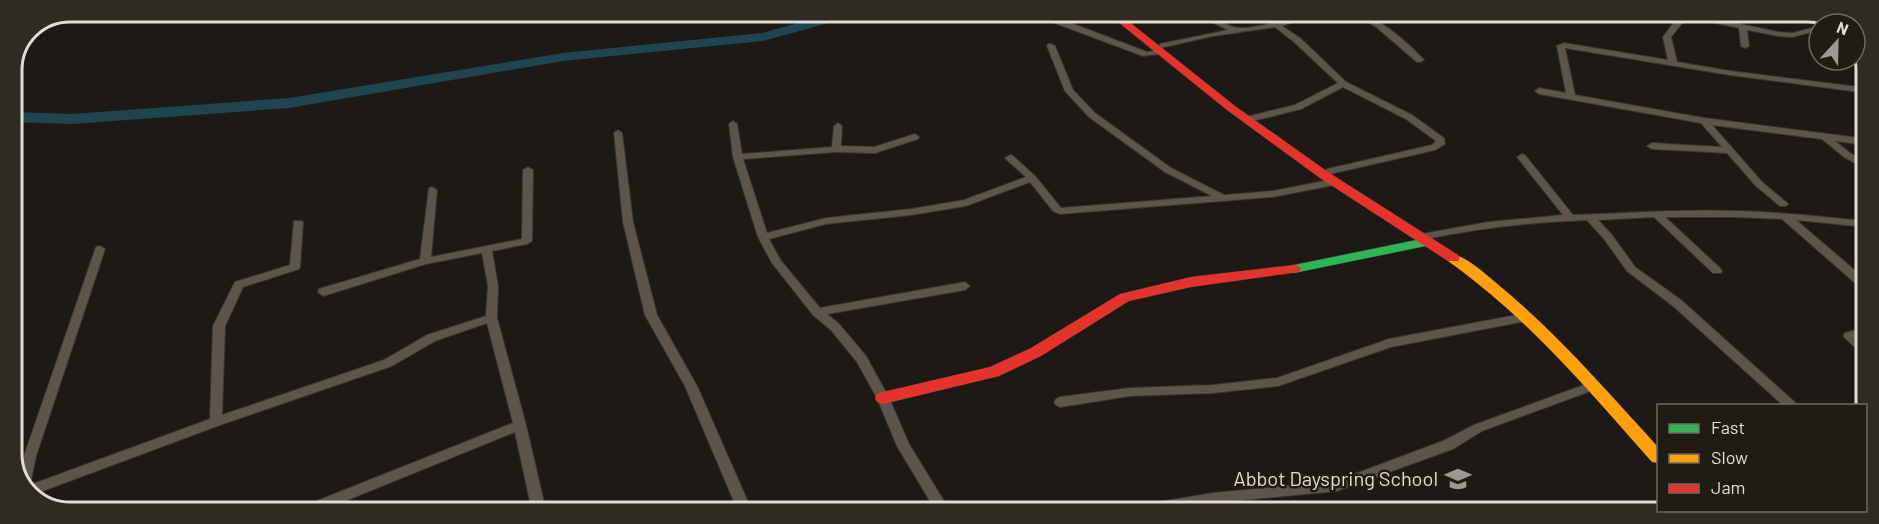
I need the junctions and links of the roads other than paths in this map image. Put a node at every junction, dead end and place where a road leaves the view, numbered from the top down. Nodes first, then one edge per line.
1 (1061, 23) edge
2 (1126, 23) edge
3 (1134, 23) edge
4 (1219, 23) edge
5 (1282, 23) edge
6 (1376, 23) edge
7 (1678, 23) edge
8 (1722, 23) edge
9 (1276, 25) junction
10 (1743, 28) junction
11 (1235, 31) junction
12 (1807, 31) edge
13 (1051, 46) dead end
14 (1745, 46) dead end
15 (1161, 49) junction
16 (1420, 60) dead end
17 (1673, 63) junction
18 (1343, 84) junction
19 (1856, 90) edge
20 (1539, 91) dead end
21 (1571, 97) junction
22 (1253, 118) junction
23 (1704, 121) junction
24 (733, 124) dead end
25 (838, 126) dead end
26 (618, 133) dead end
27 (915, 137) dead end
28 (1826, 138) junction
29 (1856, 141) edge
30 (1652, 147) dead end
31 (836, 149) junction
32 (1729, 150) junction
33 (738, 157) junction
34 (1010, 158) dead end
35 (1522, 158) dead end
36 (1856, 160) edge
37 (528, 170) dead end
38 (1332, 176) junction
39 (1032, 178) junction
40 (432, 190) dead end
41 (1223, 198) junction
42 (1783, 204) dead end
43 (1655, 213) junction
44 (1569, 216) junction
45 (1785, 216) junction
46 (1590, 217) junction
47 (298, 223) dead end
48 (1856, 223) edge
49 (762, 237) junction
50 (1426, 239) junction
51 (100, 249) dead end
52 (486, 249) junction
53 (424, 261) junction
54 (1717, 271) dead end
55 (1856, 277) edge
56 (965, 286) dead end
57 (323, 292) dead end
58 (817, 312) junction
59 (1527, 317) junction
60 (491, 318) junction
61 (1856, 334) edge
62 (1856, 342) edge
63 (1592, 386) junction
64 (883, 398) junction
65 (1060, 402) dead end
66 (1792, 404) edge
67 (216, 422) junction
68 (520, 425) junction
69 (1657, 445) edge
70 (1657, 455) edge
71 (26, 472) edge
72 (37, 488) edge
73 (329, 502) edge
74 (537, 502) edge
75 (741, 502) edge
76 (937, 502) edge
77 (1191, 502) edge

1 - 15 street
2 - 15 street
3 - 15 street
4 - 11 street
5 - 9 street
6 - 16 street
7 - 17 street
8 - 10 street
9 - 11 street
9 - 18 street
10 - 12 street
10 - 14 street
11 - 15 street
13 - 41 street
15 - 22 street
15 - 38 street
17 - 19 street
17 - 21 street
18 - 22 street
18 - 38 street
20 - 21 street
21 - 23 street
22 - 38 street
23 - 28 street
23 - 32 street
24 - 33 street
25 - 31 street
26 - 75 street
27 - 31 street
28 - 29 street
28 - 36 street
30 - 32 street
31 - 33 street
32 - 42 street
33 - 49 street
34 - 39 street
35 - 44 street
37 - 52 street
38 - 41 street
38 - 50 street
39 - 41 street
39 - 49 street
40 - 53 street
43 - 45 street
43 - 46 street
43 - 54 street
44 - 46 street
44 - 50 street
45 - 48 street
45 - 55 street
46 - 66 street
47 - 67 street
49 - 58 street
50 - 59 street
50 - 64 street
50 - 69 street
51 - 71 street
52 - 53 street
52 - 60 street
53 - 57 street
56 - 58 street
58 - 64 street
59 - 63 street
59 - 65 street
60 - 67 street
60 - 68 street
61 - 62 street
63 - 70 street
63 - 77 street
64 - 76 street
67 - 72 street
68 - 73 street
68 - 74 street

